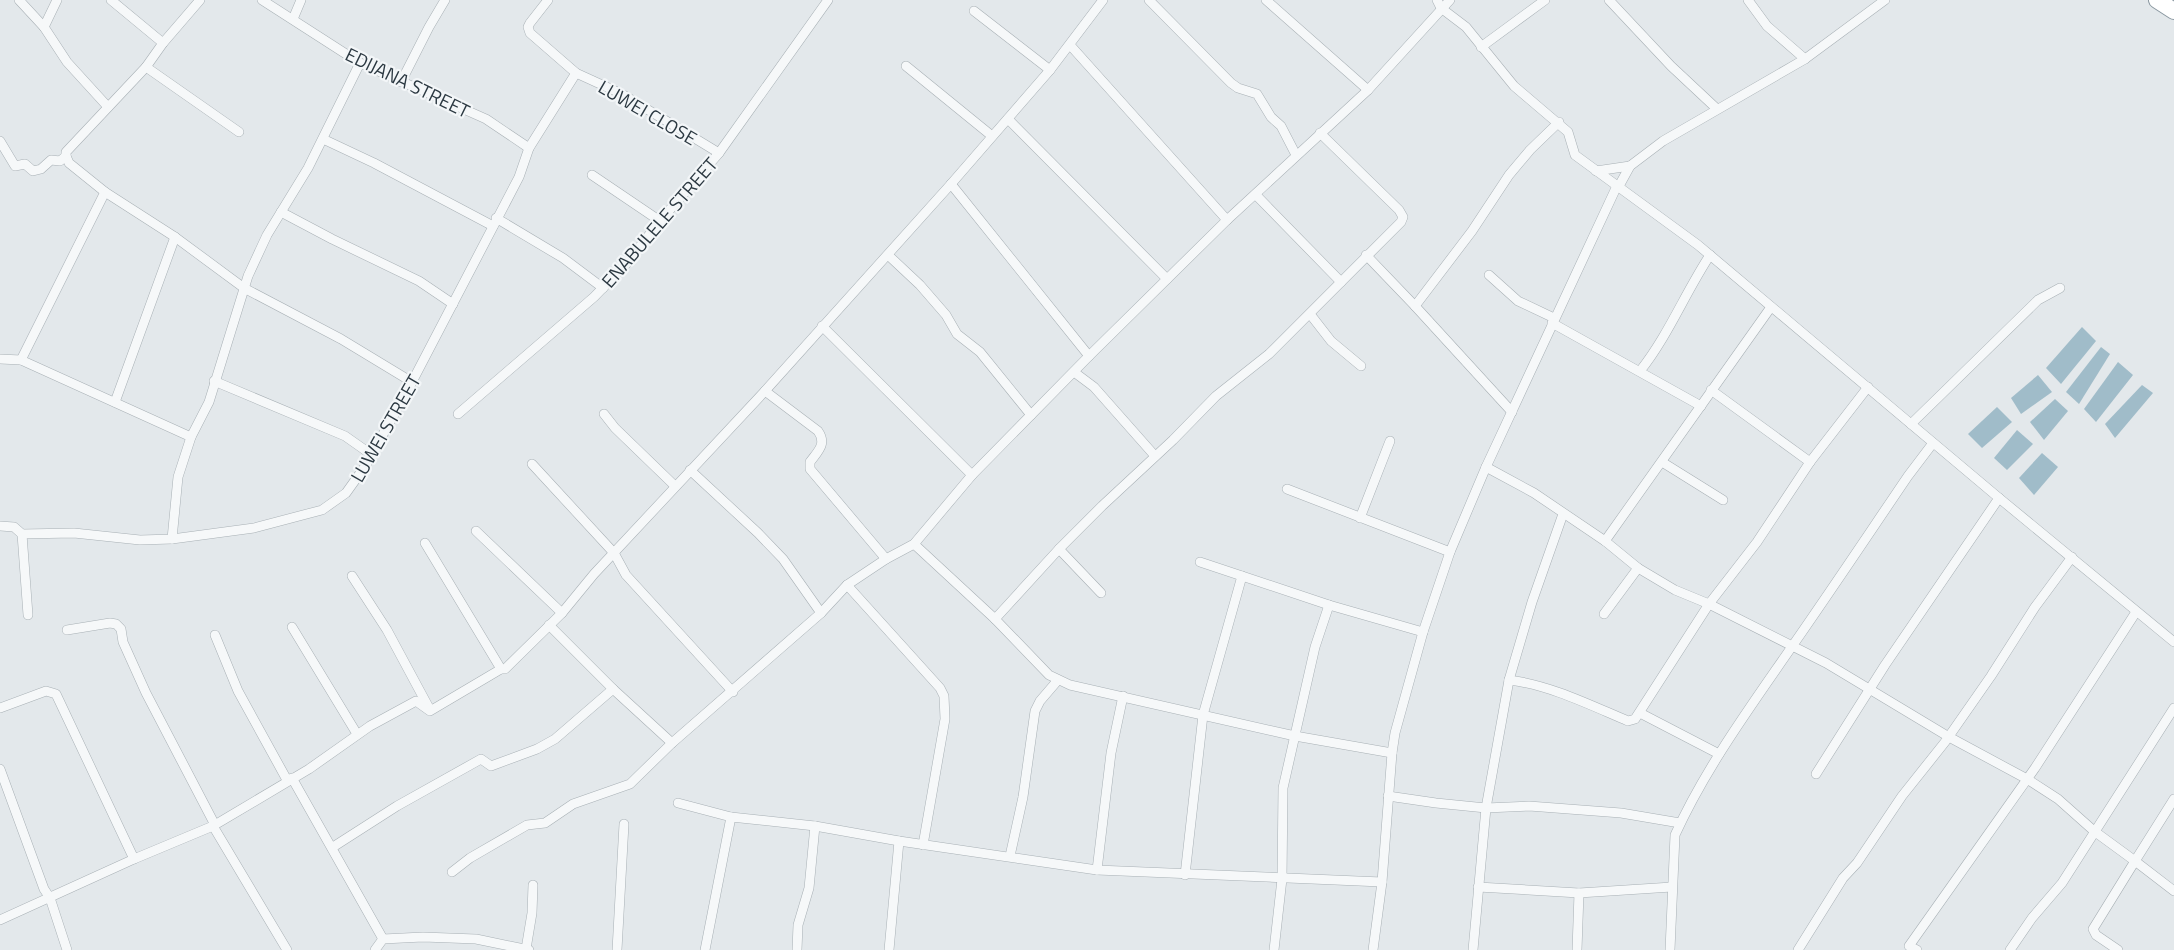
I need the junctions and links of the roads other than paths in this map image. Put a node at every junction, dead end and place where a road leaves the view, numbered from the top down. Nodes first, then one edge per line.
1 (19, 0) edge
2 (57, 0) edge
3 (111, 0) edge
4 (200, 0) edge
5 (262, 0) edge
6 (301, 0) edge
7 (445, 0) edge
8 (548, 0) edge
9 (828, 0) edge
10 (1103, 0) edge
11 (1149, 0) edge
12 (1266, 0) edge
13 (1450, 0) edge
14 (1545, 0) edge
15 (1609, 0) edge
16 (1748, 0) edge
17 (1884, 0) edge
18 (2157, 0) edge
19 (1439, 4) edge
20 (974, 11) dead end
21 (2174, 11) edge
22 (293, 19) junction
23 (44, 27) junction
24 (163, 42) junction
25 (1070, 45) junction
26 (1481, 47) junction
27 (1805, 59) junction
28 (360, 63) junction
29 (906, 66) dead end
30 (146, 67) junction
31 (1050, 70) junction
32 (576, 73) junction
33 (401, 82) junction
34 (1368, 90) junction
35 (108, 107) junction
36 (1718, 110) junction
37 (1008, 119) junction
38 (1559, 122) junction
39 (239, 132) dead end
40 (1320, 133) junction
41 (992, 136) junction
42 (323, 139) junction
43 (0, 141) edge
44 (529, 148) junction
45 (719, 153) junction
46 (1296, 155) junction
47 (66, 156) junction
48 (1630, 166) junction
49 (1596, 171) junction
50 (592, 175) dead end
51 (951, 184) junction
52 (1619, 186) junction
53 (105, 192) junction
54 (1256, 196) junction
55 (281, 212) junction
56 (1227, 220) junction
57 (660, 221) junction
58 (494, 222) junction
59 (175, 237) junction
60 (1710, 254) junction
61 (888, 255) junction
62 (1366, 256) junction
63 (1489, 274) dead end
64 (1167, 279) junction
65 (1340, 282) junction
66 (244, 288) junction
67 (603, 288) junction
68 (2060, 288) dead end
69 (453, 304) junction
70 (1415, 306) junction
71 (1771, 307) junction
72 (1310, 314) junction
73 (1553, 320) junction
74 (822, 326) junction
75 (1089, 356) junction
76 (0, 359) edge
77 (21, 360) junction
78 (1361, 366) dead end
79 (1640, 371) junction
80 (1074, 372) junction
81 (214, 380) junction
82 (412, 382) junction
83 (1868, 387) junction
84 (1711, 390) junction
85 (766, 391) junction
86 (115, 402) junction
87 (1701, 406) junction
88 (1512, 412) junction
89 (458, 414) dead end
90 (604, 414) dead end
91 (1031, 415) junction
92 (1911, 424) junction
93 (191, 437) junction
94 (1390, 441) dead end
95 (1933, 443) junction
96 (372, 455) junction
97 (1155, 456) junction
98 (1662, 462) junction
99 (1810, 462) junction
100 (532, 464) dead end
101 (1486, 467) junction
102 (690, 470) junction
103 (972, 475) junction
104 (675, 486) junction
105 (1288, 490) dead end
106 (1999, 498) junction
107 (1723, 500) dead end
108 (1564, 514) junction
109 (1360, 518) junction
110 (0, 526) edge
111 (476, 531) dead end
112 (22, 534) junction
113 (172, 538) junction
114 (1605, 541) junction
115 (425, 543) dead end
116 (914, 544) junction
117 (1059, 549) junction
118 (1450, 552) junction
119 (614, 553) junction
120 (2072, 557) junction
121 (886, 559) junction
122 (1200, 562) dead end
123 (1638, 568) junction
124 (352, 576) dead end
125 (1242, 576) junction
126 (848, 585) junction
127 (1101, 593) dead end
128 (1709, 604) junction
129 (1329, 605) junction
130 (2136, 612) junction
131 (562, 613) junction
132 (821, 613) junction
133 (1604, 614) dead end
134 (28, 615) dead end
135 (996, 619) junction
136 (549, 625) junction
137 (292, 627) dead end
138 (67, 630) dead end
139 (1423, 632) junction
140 (215, 635) dead end
141 (2174, 642) edge
142 (1793, 645) junction
143 (501, 669) junction
144 (1058, 680) junction
145 (1509, 680) junction
146 (612, 689) junction
147 (1870, 689) junction
148 (733, 692) junction
149 (1123, 696) junction
150 (0, 708) edge
151 (2174, 708) edge
152 (430, 710) junction
153 (1640, 713) junction
154 (1203, 715) junction
155 (358, 734) junction
156 (1295, 736) junction
157 (1949, 737) junction
158 (672, 743) junction
159 (1392, 753) junction
160 (1719, 754) junction
161 (0, 770) edge
162 (1816, 774) dead end
163 (290, 779) junction
164 (2027, 779) junction
165 (1388, 796) junction
166 (2174, 799) edge
167 (678, 803) dead end
168 (1486, 808) junction
169 (732, 817) junction
170 (624, 824) dead end
171 (1680, 824) junction
172 (214, 826) junction
173 (815, 826) junction
174 (2094, 831) junction
175 (899, 841) junction
176 (923, 845) junction
177 (333, 847) junction
178 (1010, 856) junction
179 (134, 859) junction
180 (2135, 862) junction
181 (1097, 870) junction
182 (452, 872) dead end
183 (1185, 875) junction
184 (1282, 879) junction
185 (1382, 882) junction
186 (533, 884) dead end
187 (1478, 887) junction
188 (1672, 887) junction
189 (2174, 891) edge
190 (1579, 893) junction
191 (50, 898) junction
192 (0, 920) edge
193 (383, 939) junction
194 (1911, 949) edge
195 (67, 950) edge
196 (287, 950) edge
197 (375, 950) edge
198 (527, 950) edge
199 (617, 950) edge
200 (705, 950) edge
201 (796, 950) edge
202 (889, 950) edge
203 (1274, 950) edge
204 (1373, 950) edge
205 (1473, 950) edge
206 (1577, 950) edge
207 (1670, 950) edge
208 (1798, 950) edge
209 (2010, 950) edge
210 (2118, 950) edge

1 - 23 street
2 - 23 street
3 - 24 street
4 - 24 street
5 - 22 street, EDIJANA STREET
6 - 22 street
7 - 33 street
8 - 32 street, LUWEI CLOSE
9 - 45 street, ENABULELE STREET
10 - 25 street
11 - 46 street
12 - 34 street
13 - 19 street
14 - 26 street
15 - 36 street
16 - 27 street
17 - 27 street
18 - 21 highway
19 - 26 street
19 - 34 street
20 - 31 street
22 - 28 street, EDIJANA STREET
23 - 35 street
24 - 30 street
25 - 31 street
25 - 56 street
26 - 38 street
27 - 36 street
28 - 33 street, EDIJANA STREET
28 - 42 street
29 - 41 street
30 - 35 street
30 - 39 street
31 - 37 street
32 - 44 street, LUWEI STREET
32 - 45 street, LUWEI CLOSE
33 - 44 street, EDIJANA STREET
34 - 40 street
35 - 47 street
36 - 48 street
37 - 41 street
37 - 64 street
38 - 49 street
38 - 70 street
40 - 46 street
40 - 62 street
41 - 51 street
42 - 55 street
42 - 58 street
43 - 47 street
44 - 58 street, LUWEI STREET
45 - 57 street, ENABULELE STREET
46 - 54 street
47 - 53 street
48 - 49 street
48 - 52 street
49 - 52 street
50 - 57 street
51 - 61 street
51 - 75 street
52 - 60 street
52 - 73 street
53 - 59 street
53 - 77 street
54 - 56 street
54 - 65 street
55 - 66 street
55 - 69 street
56 - 64 street
57 - 67 street, ENABULELE STREET
58 - 67 street
58 - 69 street, LUWEI STREET
59 - 66 street
59 - 86 street
60 - 71 street
60 - 79 street
61 - 74 street
61 - 91 street
62 - 65 street
62 - 70 street
63 - 73 street
64 - 75 street
65 - 72 street
66 - 81 street
66 - 82 street
67 - 89 street, ENABULELE STREET
68 - 92 street
69 - 82 street, LUWEI STREET
70 - 88 street
71 - 83 street
71 - 84 street
72 - 78 street
72 - 97 street
73 - 79 street
73 - 88 street
74 - 85 street
74 - 103 street
75 - 80 street
76 - 77 street
77 - 86 street
79 - 87 street
80 - 91 street
80 - 97 street
81 - 93 street
81 - 96 street
82 - 96 street, LUWEI STREET
83 - 92 street
83 - 99 street
84 - 87 street
84 - 99 street
85 - 102 street
85 - 121 street
86 - 93 street
87 - 98 street
88 - 101 street
90 - 104 street
91 - 103 street
92 - 95 street
93 - 113 street
94 - 109 street
95 - 106 street
95 - 142 street
96 - 113 street, LUWEI STREET
97 - 117 street
98 - 107 street
98 - 114 street
99 - 128 street
100 - 119 street
101 - 108 street
101 - 118 street
102 - 104 street
102 - 132 street
103 - 116 street
104 - 119 street
105 - 109 street
106 - 120 street
106 - 147 street
108 - 114 street
108 - 145 street
109 - 118 street
110 - 112 street, LUWEI STREET
111 - 131 street
112 - 113 street, LUWEI STREET
112 - 134 street
114 - 123 street
115 - 143 street
116 - 121 street
116 - 135 street
117 - 127 street
117 - 135 street
118 - 139 street
119 - 131 street
119 - 148 street
120 - 130 street
120 - 157 street
121 - 126 street
122 - 125 street
123 - 128 street
123 - 133 street
124 - 152 street
125 - 129 street
125 - 154 street
126 - 132 street
126 - 176 street
128 - 142 street
128 - 153 street
129 - 139 street
129 - 156 street
130 - 141 street
130 - 164 street
131 - 136 street
132 - 148 street
135 - 144 street
136 - 143 street
136 - 146 street
137 - 155 street
138 - 172 street
139 - 159 street
140 - 163 street
142 - 147 street
142 - 160 street
143 - 152 street
144 - 149 street
144 - 178 street
145 - 153 street
145 - 168 street
146 - 158 street
146 - 177 street
147 - 157 street
147 - 162 street
148 - 158 street
149 - 154 street
149 - 181 street
150 - 179 street
151 - 174 street
152 - 155 street
153 - 160 street
154 - 156 street
154 - 183 street
155 - 163 street
156 - 159 street
156 - 184 street
157 - 164 street
157 - 208 street
158 - 182 street
159 - 165 street
160 - 171 street
161 - 191 street
163 - 172 street
163 - 177 street
164 - 174 street
164 - 194 street
165 - 168 street
165 - 185 street
166 - 180 street
167 - 169 street
168 - 171 street
168 - 187 street
169 - 173 street
169 - 200 street
170 - 199 street
171 - 188 street
172 - 179 street
172 - 196 street
173 - 175 street
173 - 201 street
174 - 180 street
174 - 209 street
175 - 176 street
175 - 202 street
176 - 178 street
177 - 193 street
178 - 181 street
179 - 191 street
180 - 189 street
180 - 210 street
181 - 183 street
183 - 184 street
184 - 185 street
184 - 203 street
185 - 204 street
186 - 198 street
187 - 190 street
187 - 205 street
188 - 190 street
188 - 207 street
190 - 206 street
191 - 192 street
191 - 195 street
193 - 197 street
193 - 198 street

